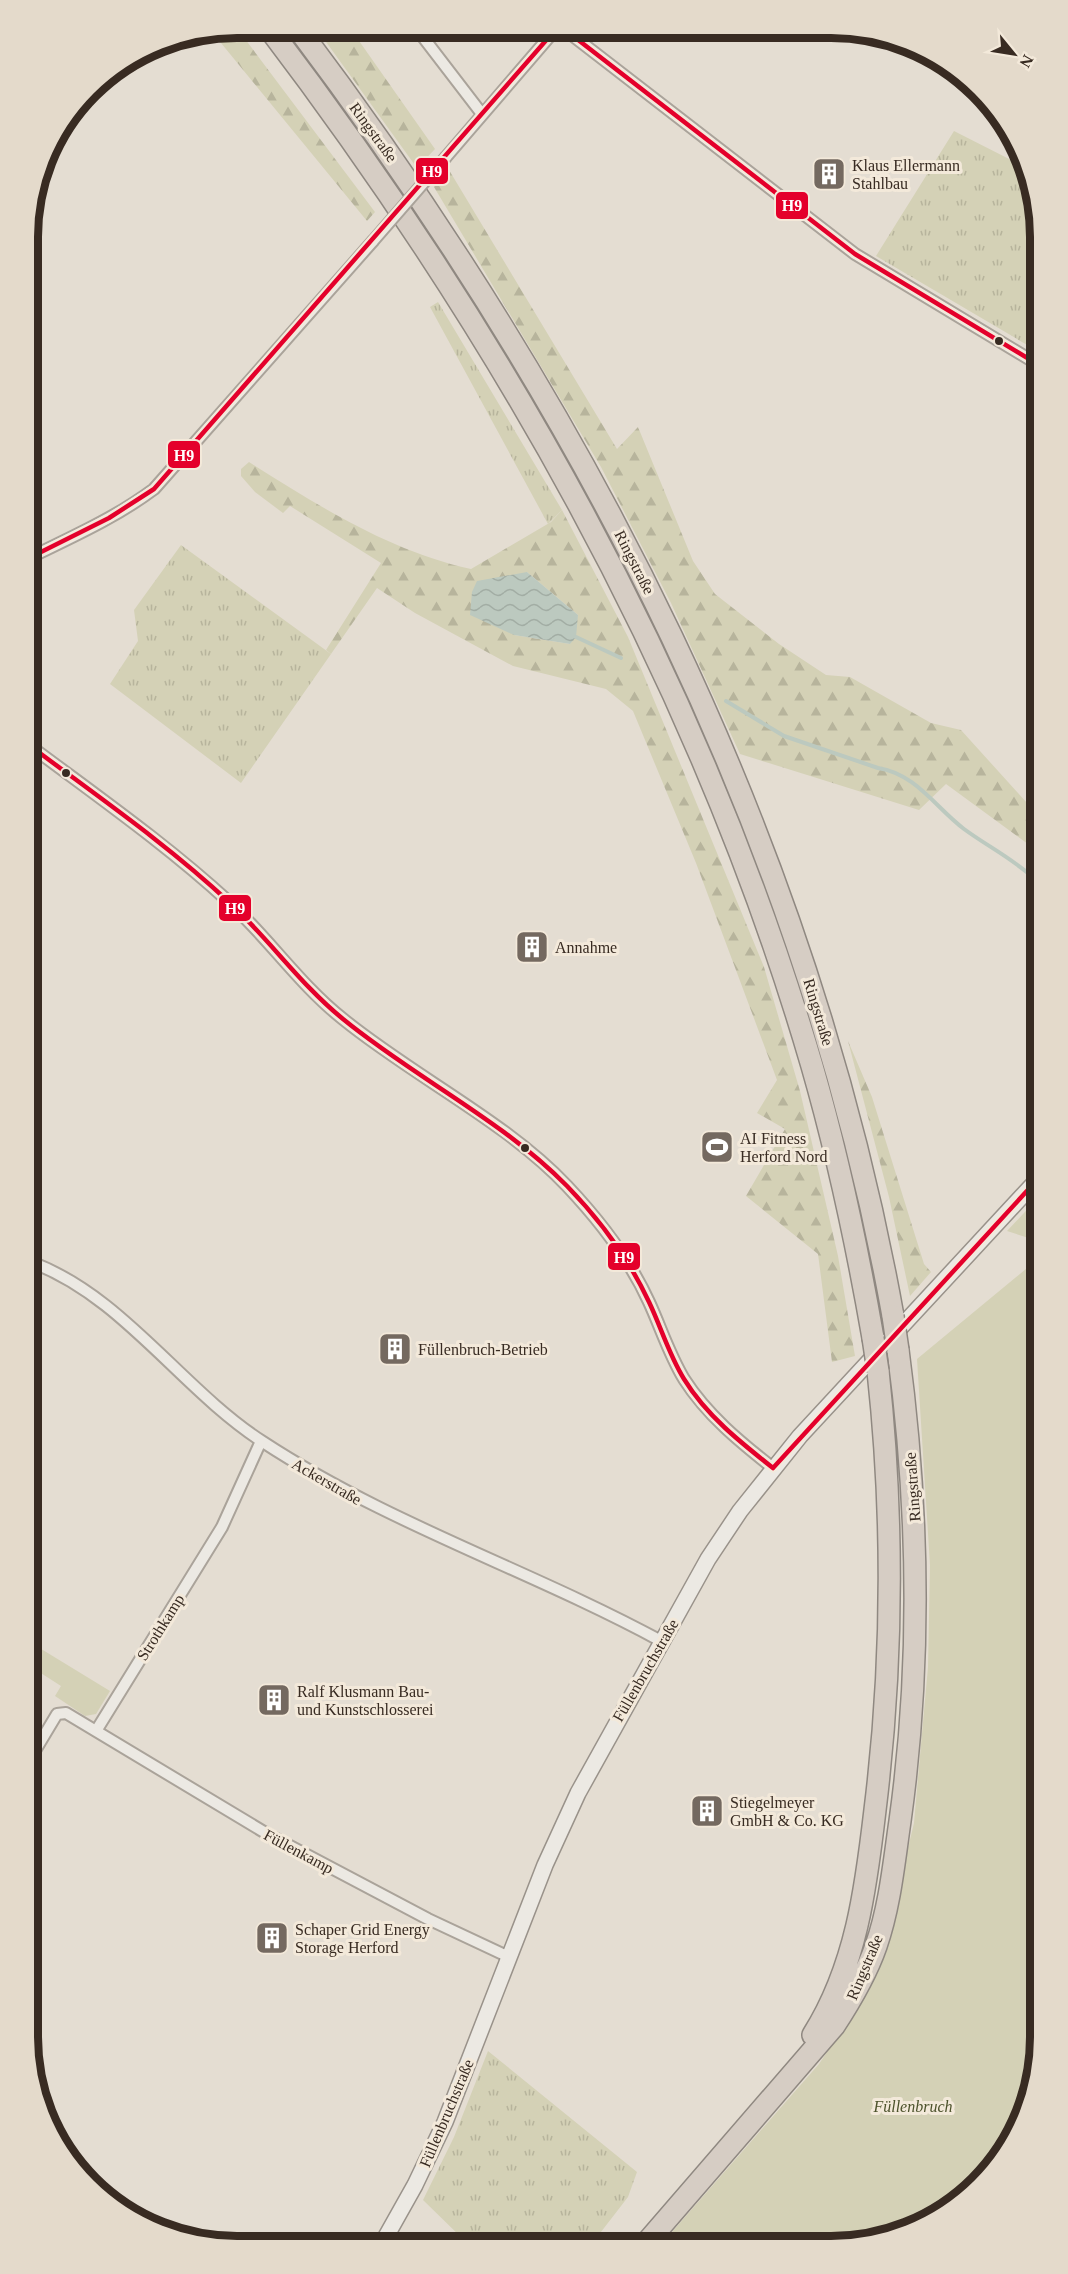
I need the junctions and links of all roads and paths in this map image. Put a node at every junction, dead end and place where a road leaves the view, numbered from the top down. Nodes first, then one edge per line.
1 (276, 38) edge
2 (305, 38) edge
3 (424, 38) edge
4 (548, 38) edge
5 (576, 38) edge
6 (482, 114) junction
7 (1030, 361) edge
8 (38, 554) edge
9 (38, 753) edge
10 (1030, 1188) edge
11 (38, 1265) edge
12 (261, 1441) junction
13 (773, 1468) junction
14 (661, 1641) junction
15 (96, 1731) junction
16 (38, 1746) edge
17 (509, 1957) junction
18 (780, 2086) junction
19 (386, 2236) edge
20 (652, 2236) edge

1 - 18 highway, Ringstraße, bridge
2 - 18 highway, Ringstraße, bridge
3 - 6 street
4 - 6 street
5 - 7 street
6 - 8 street, bridge
9 - 13 street
10 - 13 street, Füllenbruchstraße
11 - 12 street, Ackerstraße
12 - 14 street, Ackerstraße
12 - 15 street, Strothkamp
13 - 14 street, Füllenbruchstraße
14 - 17 street, Füllenbruchstraße
15 - 16 street
15 - 17 street, Füllenkamp
17 - 19 street, Füllenbruchstraße
18 - 20 highway, Ringstraße

